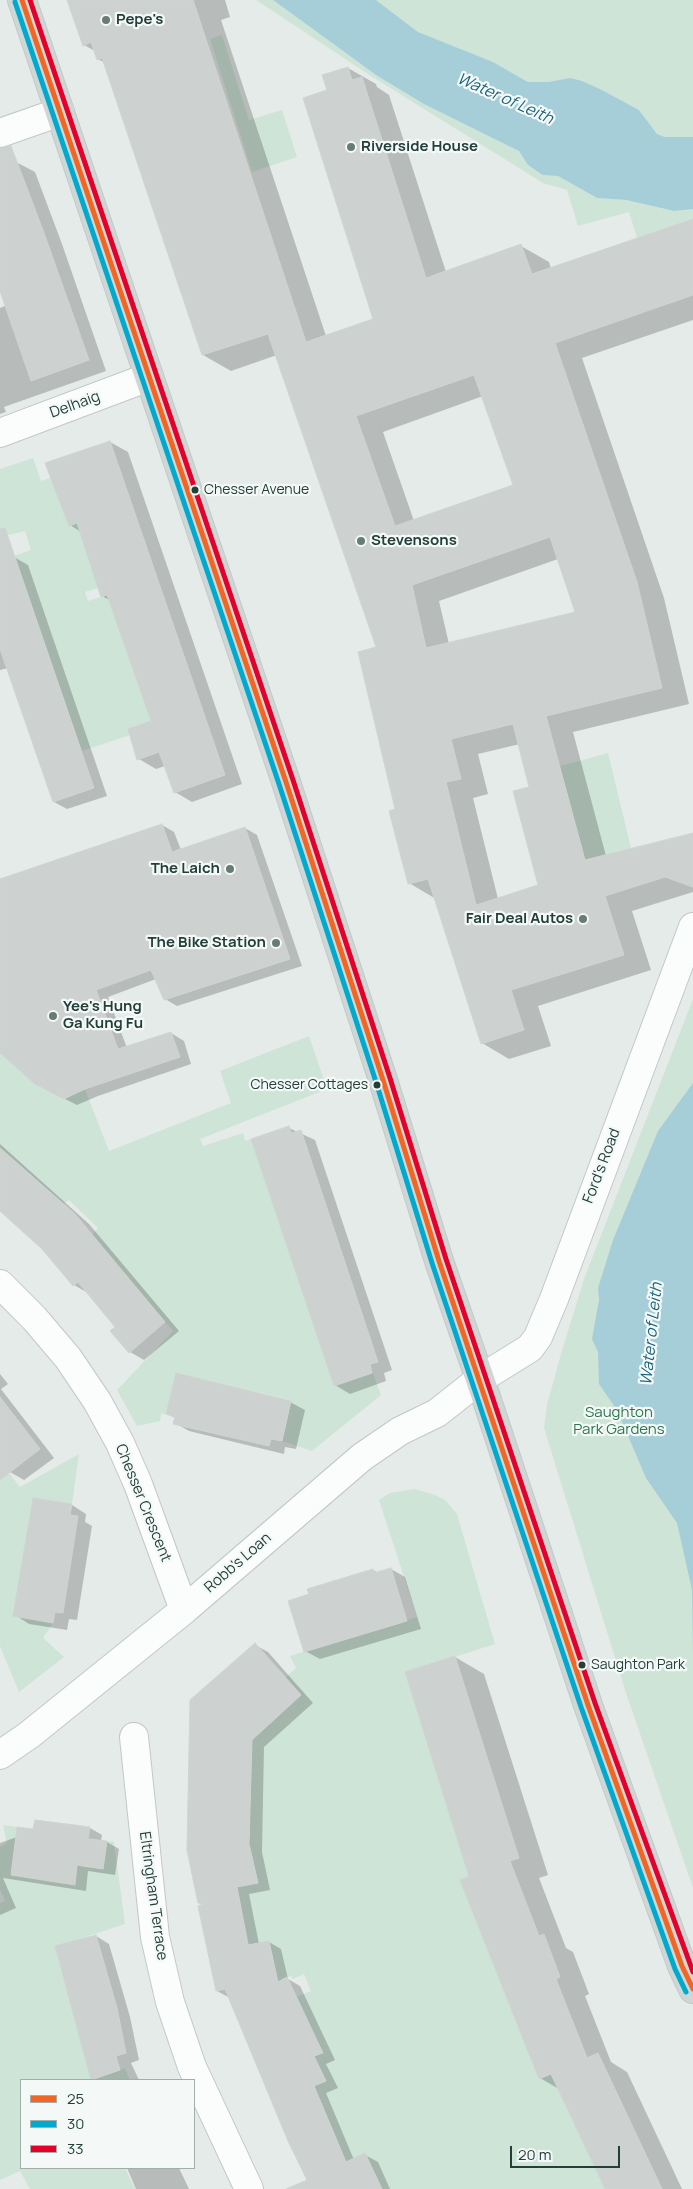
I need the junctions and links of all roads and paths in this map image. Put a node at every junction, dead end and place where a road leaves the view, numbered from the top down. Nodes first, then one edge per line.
1 (22, 0) edge
2 (60, 112) junction
3 (0, 133) edge
4 (150, 377) junction
5 (0, 433) edge
6 (693, 927) edge
7 (0, 1284) edge
8 (480, 1379) junction
9 (184, 1610) junction
10 (134, 1737) dead end
11 (0, 1755) edge
12 (693, 1989) edge
13 (249, 2189) edge

1 - 2 main road
2 - 3 street
2 - 4 main road
4 - 5 street, Delhaig
4 - 8 main road
6 - 8 street, Ford's Road
7 - 9 street, Chesser Crescent
8 - 9 street, Robb's Loan
8 - 12 main road
9 - 11 street, Robb's Loan
10 - 13 street, Eltringham Terrace

